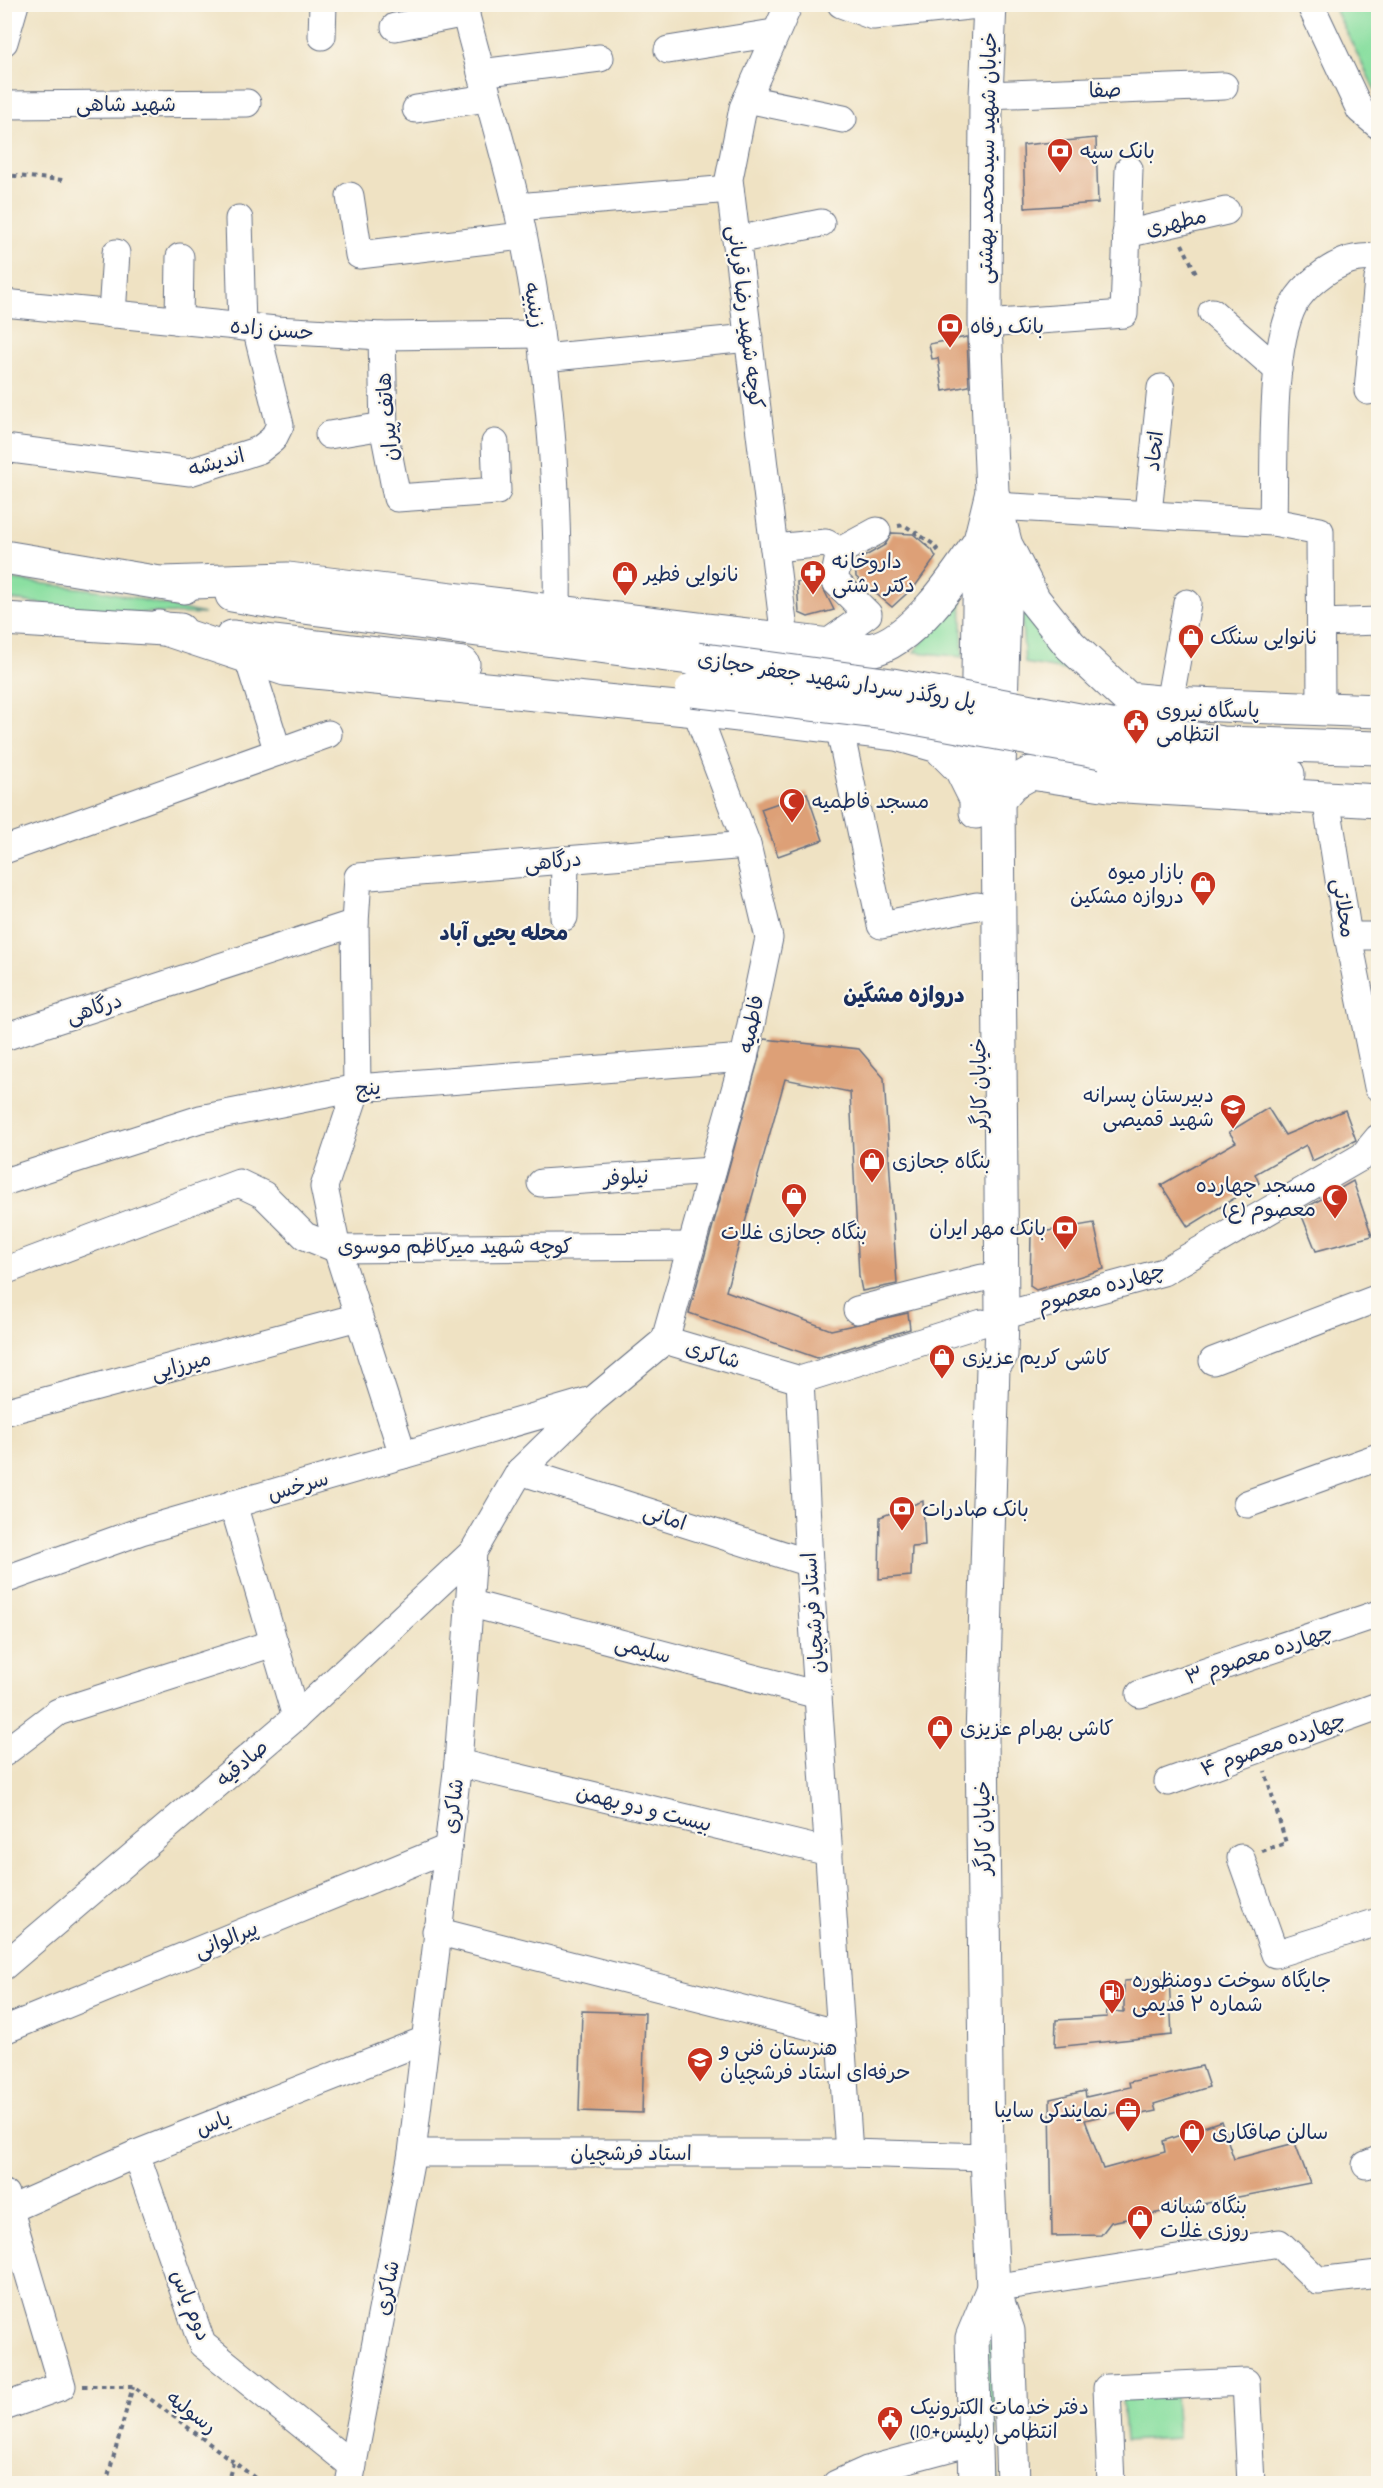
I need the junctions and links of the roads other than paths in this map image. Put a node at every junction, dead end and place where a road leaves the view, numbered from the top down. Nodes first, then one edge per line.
1 (323, 4) edge
2 (789, 4) edge
3 (841, 4) edge
4 (989, 4) edge
5 (1310, 4) edge
6 (464, 9) edge
7 (395, 27) dead end
8 (774, 33) junction
9 (322, 36) dead end
10 (668, 50) dead end
11 (600, 58) dead end
12 (484, 85) junction
13 (1224, 86) dead end
14 (986, 95) junction
15 (747, 99) junction
16 (247, 103) dead end
17 (4, 105) edge
18 (416, 109) dead end
19 (843, 119) dead end
20 (1378, 125) edge
21 (1129, 169) dead end
22 (730, 189) junction
23 (350, 196) dead end
24 (517, 207) junction
25 (1226, 211) dead end
26 (239, 219) dead end
27 (821, 223) dead end
28 (1126, 234) junction
29 (522, 236) junction
30 (736, 240) junction
31 (116, 253) dead end
32 (180, 257) dead end
33 (1378, 257) edge
34 (1378, 279) edge
35 (4, 303) edge
36 (1212, 312) dead end
37 (112, 314) junction
38 (179, 321) junction
39 (985, 324) junction
40 (249, 328) junction
41 (382, 336) junction
42 (749, 338) junction
43 (542, 346) junction
44 (1278, 370) junction
45 (1161, 388) dead end
46 (1368, 391) dead end
47 (384, 426) junction
48 (328, 435) dead end
49 (495, 443) dead end
50 (4, 448) edge
51 (994, 499) junction
52 (1148, 513) junction
53 (1273, 522) junction
54 (877, 531) road end
55 (993, 544) junction
56 (774, 548) junction
57 (840, 551) junction
58 (4, 557) edge
59 (163, 583) junction
60 (1187, 603) dead end
61 (557, 612) junction
62 (4, 619) edge
63 (1378, 621) edge
64 (1321, 623) junction
65 (159, 627) junction
66 (785, 639) junction
67 (826, 644) junction
68 (248, 658) junction
69 (697, 672) junction
70 (1128, 699) junction
71 (1169, 703) junction
72 (1321, 708) junction
73 (1378, 711) edge
74 (839, 726) junction
75 (328, 734) dead end
76 (1106, 739) junction
77 (1378, 748) edge
78 (278, 752) junction
79 (1378, 778) edge
80 (1109, 785) junction
81 (1326, 798) junction
82 (987, 799) junction
83 (1378, 801) edge
84 (747, 845) junction
85 (4, 850) edge
86 (566, 860) junction
87 (977, 906) junction
88 (564, 917) dead end
89 (355, 924) junction
90 (1348, 936) junction
91 (1378, 936) edge
92 (4, 1037) edge
93 (744, 1058) junction
94 (1378, 1087) edge
95 (357, 1088) junction
96 (1378, 1138) edge
97 (712, 1171) junction
98 (4, 1182) edge
99 (541, 1183) dead end
100 (691, 1246) junction
101 (337, 1249) junction
102 (4, 1271) edge
103 (982, 1278) junction
104 (1378, 1298) edge
105 (857, 1311) dead end
106 (358, 1317) junction
107 (992, 1320) junction
108 (665, 1340) junction
109 (1213, 1361) dead end
110 (800, 1380) junction
111 (593, 1400) junction
112 (4, 1412) edge
113 (403, 1455) junction
114 (1378, 1456) edge
115 (520, 1471) junction
116 (233, 1504) junction
117 (1247, 1504) dead end
118 (473, 1551) junction
119 (809, 1563) junction
120 (4, 1580) edge
121 (468, 1603) junction
122 (1378, 1614) edge
123 (274, 1643) junction
124 (1140, 1694) dead end
125 (818, 1695) junction
126 (1378, 1706) edge
127 (296, 1717) junction
128 (4, 1753) edge
129 (458, 1763) junction
130 (1168, 1782) dead end
131 (448, 1848) junction
132 (829, 1852) junction
133 (1240, 1858) road end
134 (1378, 1922) edge
135 (436, 1931) junction
136 (4, 1966) edge
137 (4, 2030) edge
138 (841, 2034) junction
139 (425, 2040) junction
140 (412, 2153) junction
141 (849, 2153) junction
142 (136, 2154) junction
143 (987, 2157) junction
144 (6, 2205) edge
145 (1378, 2274) edge
146 (993, 2288) junction
147 (4, 2407) edge
148 (975, 2441) junction
149 (351, 2475) edge
150 (836, 2484) edge
151 (976, 2484) edge
152 (1013, 2484) edge
153 (1111, 2484) edge
154 (1251, 2484) edge

1 - 9 street
2 - 8 street, کوچه شهید رضا قربانی
3 - 4 street
4 - 14 main road, خیابان شهید سیدمحمد بهشتی
5 - 20 street
6 - 7 street
6 - 12 street, زینبیه
8 - 10 street
8 - 15 street, کوچه شهید رضا قربانی
11 - 12 street
12 - 18 street
12 - 24 street, زینبیه
13 - 14 street, صفا
14 - 39 main road, خیابان شهید سیدمحمد بهشتی
15 - 19 street
15 - 22 street, کوچه شهید رضا قربانی
16 - 17 street, شهید شاهی
21 - 28 street, مطهری
22 - 24 street
22 - 30 street, کوچه شهید رضا قربانی
23 - 29 street
24 - 29 street, زینبیه
25 - 28 street, مطهری
26 - 40 street
27 - 30 street
28 - 39 street, مطهری
29 - 43 street, زینبیه
30 - 42 street, کوچه شهید رضا قربانی
31 - 37 street
32 - 38 street
33 - 44 street
34 - 46 street
35 - 37 street, حسن زاده
36 - 44 street
37 - 38 street, حسن زاده
38 - 40 street, حسن زاده
39 - 51 main road, خیابان شهید سیدمحمد بهشتی
40 - 41 street, حسن زاده
40 - 50 street, اندیشه
41 - 43 street, حسن زاده
41 - 47 street, هاتف پیران
42 - 43 street, حسن زاده
42 - 56 street, کوچه شهید رضا قربانی
43 - 61 street, زینبیه
44 - 53 street
45 - 52 street, اتحاد
47 - 48 street
47 - 49 street, هاتف پیران
51 - 52 street
51 - 55 main road, خیابان شهید سیدمحمد بهشتی
52 - 53 street
53 - 64 street
54 - 57 street
55 - 67 main road
55 - 70 main road
55 - 82 main road, خیابان شهید سیدمحمد بهشتی
56 - 57 street
56 - 66 street, کوچه شهید رضا قربانی
57 - 67 street
58 - 59 main road
59 - 61 main road
59 - 69 main road, پل روگذر سردار شهید جعفر حجازی
60 - 71 street
61 - 69 main road
62 - 65 main road
63 - 64 street
64 - 72 street
65 - 68 main road
65 - 69 main road, پل روگذر سردار شهید جعفر حجازی
66 - 67 main road
66 - 69 main road
68 - 69 main road
68 - 78 street
69 - 74 main road
69 - 76 main road, پل روگذر سردار شهید جعفر حجازی, bridge
69 - 84 street, فاطمیه
70 - 71 main road
70 - 80 main road
71 - 72 main road
72 - 73 main road
74 - 82 main road
74 - 87 street
75 - 78 street
76 - 77 main road, پل روگذر سردار شهید جعفر حجازی
76 - 79 main road, پل روگذر سردار شهید جعفر حجازی
78 - 85 street
80 - 81 main road
80 - 82 main road
81 - 83 main road
81 - 90 street, محلاتی
82 - 87 main road, خیابان کارگر
82 - 107 main road, خیابان کارگر
84 - 86 street, درگاهی
84 - 93 street, فاطمیه
86 - 88 street
86 - 89 street, درگاهی
87 - 103 main road, خیابان کارگر
89 - 92 street, درگاهی
89 - 95 street
90 - 91 street
90 - 94 street, محلاتی
93 - 95 street, ینج
93 - 97 street, فاطمیه
95 - 98 street, ینج
95 - 101 street
96 - 107 street, چهارده معصوم
97 - 99 street, نیلوفر
97 - 100 street, فاطمیه
100 - 101 street, کوچه شهید میرکاظم موسوی
100 - 108 street, فاطمیه
101 - 102 street, کوچه شهید میرکاظم موسوی
101 - 106 street
103 - 105 street
103 - 107 main road, خیابان کارگر
104 - 109 street
106 - 112 street, میرزایی
106 - 113 street
107 - 110 street
107 - 143 main road, خیابان کارگر
108 - 110 street, شاکری
108 - 111 street, شاکری
110 - 119 street, استاد فرشچیان
111 - 113 street, سرخس
111 - 115 street, شاکری
113 - 116 street, سرخس
114 - 117 street
115 - 118 street, شاکری
115 - 119 street, امانی
116 - 120 street, سرخس
116 - 123 street
118 - 121 street, شاکری
118 - 127 street, صادقیه
119 - 125 street, استاد فرشچیان
121 - 125 street, سلیمی
121 - 129 street, شاکری
122 - 124 street, چهارده معصوم ۳
123 - 127 street
123 - 128 street
125 - 132 street, استاد فرشچیان
126 - 130 street, چهارده معصوم ۴
127 - 136 street, صادقیه
129 - 131 street, شاکری
129 - 132 street, بیست و دو بهمن
131 - 135 street, شاکری
131 - 137 street, پیرالوانی
132 - 138 street, استاد فرشچیان
133 - 134 street
135 - 138 street
135 - 139 street, شاکری
138 - 141 street, استاد فرشچیان
139 - 140 street, شاکری
139 - 142 street, یاس
140 - 141 street, استاد فرشچیان
140 - 149 street, شاکری
141 - 143 street, استاد فرشچیان
142 - 144 street, یاس
142 - 149 street, دوم یاس
143 - 146 main road, خیابان کارگر
144 - 147 street
145 - 146 street
146 - 148 main road
146 - 152 main road
148 - 150 street
148 - 151 main road
153 - 154 street

